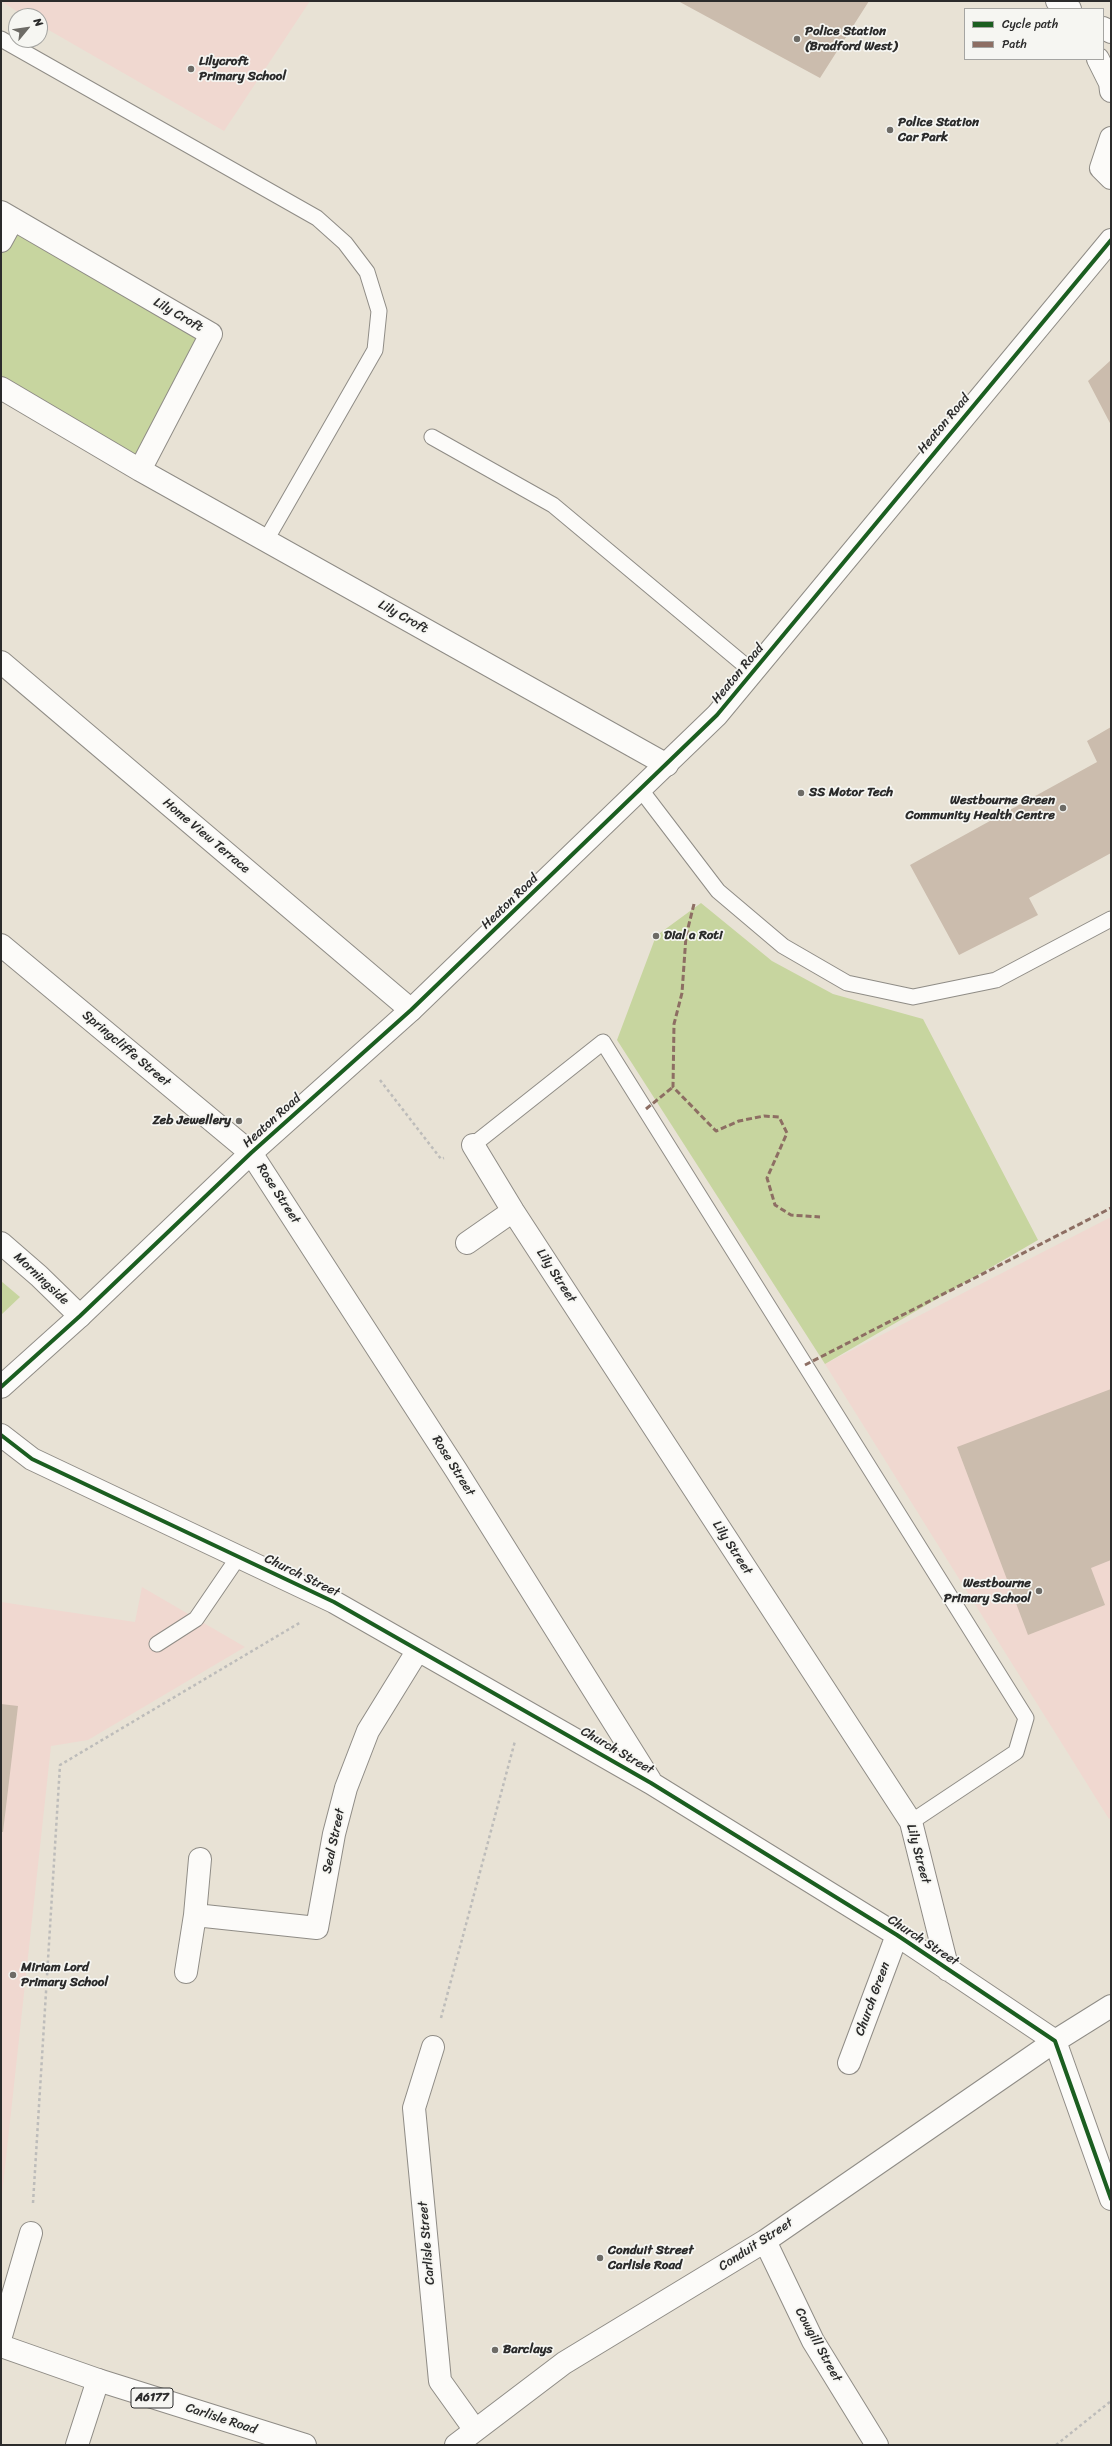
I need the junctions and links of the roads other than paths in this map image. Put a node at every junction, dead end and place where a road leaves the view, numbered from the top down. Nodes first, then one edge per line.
1 (1, 39) edge
2 (1098, 60) edge
3 (1111, 91) edge
4 (1111, 138) edge
5 (1111, 178) edge
6 (7, 215) edge
7 (1111, 240) edge
8 (1, 241) edge
9 (1, 388) edge
10 (432, 438) dead end
11 (140, 470) junction
12 (266, 540) junction
13 (1, 662) edge
14 (753, 672) junction
15 (667, 765) junction
16 (641, 790) junction
17 (1111, 919) edge
18 (1, 945) edge
19 (411, 1010) junction
20 (473, 1145) joint
21 (251, 1153) junction
22 (513, 1211) junction
23 (1, 1243) edge
24 (467, 1243) dead end
25 (80, 1316) junction
26 (1, 1387) edge
27 (1, 1435) edge
28 (239, 1556) junction
29 (156, 1644) dead end
30 (418, 1650) junction
31 (651, 1783) junction
32 (910, 1822) junction
33 (200, 1859) dead end
34 (195, 1915) junction
35 (897, 1935) junction
36 (948, 1970) junction
37 (186, 1972) dead end
38 (1111, 2006) edge
39 (1055, 2041) junction
40 (433, 2047) road end
41 (850, 2064) dead end
42 (1111, 2199) edge
43 (31, 2234) road end
44 (764, 2241) junction
45 (1, 2336) edge
46 (1, 2346) edge
47 (98, 2380) junction
48 (475, 2430) junction
49 (77, 2445) edge
50 (305, 2445) edge
51 (456, 2445) edge
52 (877, 2445) edge

1 - 12 lane
2 - 3 street
4 - 5 street
6 - 8 street, Lily Croft
6 - 11 street, Lily Croft
7 - 14 street, Heaton Road
9 - 11 street, Lily Croft
10 - 14 lane
11 - 12 street, Lily Croft
12 - 15 street, Lily Croft
13 - 19 street, Home View Terrace
14 - 15 street, Heaton Road
15 - 16 street, Heaton Road
16 - 17 lane
16 - 19 street, Heaton Road
18 - 21 street, Springcliffe Street
19 - 21 street, Heaton Road
20 - 22 street, Lily Street
20 - 32 lane
21 - 25 street, Heaton Road
21 - 31 street, Rose Street
22 - 24 street
22 - 32 street, Lily Street
23 - 25 street, Morningside
25 - 26 street, Heaton Road
27 - 28 street, Church Street
28 - 29 lane
28 - 30 street, Church Street
30 - 31 street, Church Street
30 - 34 street, Seal Street
31 - 35 street, Church Street
32 - 36 street, Lily Street
33 - 34 street
34 - 37 street
35 - 36 street, Church Street
35 - 41 street, Church Green
36 - 39 street, Church Street
38 - 39 street, Conduit Street
39 - 42 street
39 - 44 street, Conduit Street
40 - 48 street, Carlisle Street
43 - 45 street
44 - 48 street, Conduit Street
44 - 52 street, Cowgill Street
46 - 47 street, Carlisle Road / A6177
47 - 49 street
47 - 50 street, Carlisle Road / A6177
48 - 51 street, Conduit Street

